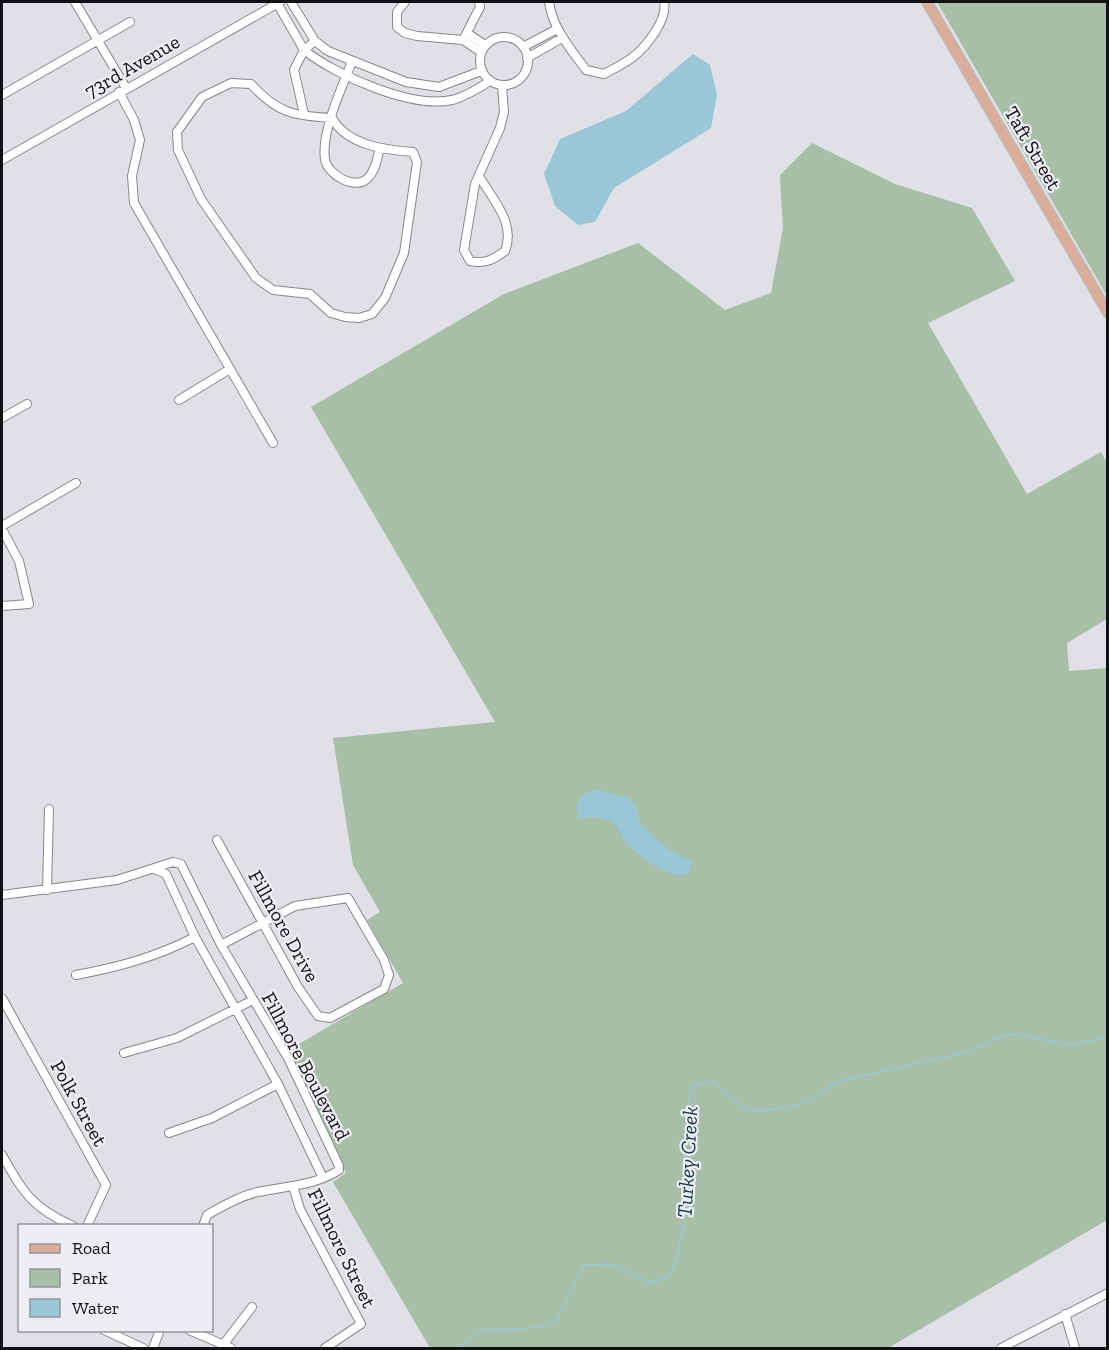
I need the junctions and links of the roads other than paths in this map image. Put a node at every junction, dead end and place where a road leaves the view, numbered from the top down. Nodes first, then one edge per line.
1 (75, 2) edge
2 (278, 2) edge
3 (291, 2) edge
4 (405, 2) edge
5 (479, 2) edge
6 (549, 2) edge
7 (664, 2) edge
8 (927, 2) edge
9 (130, 22) dead end
10 (557, 29) junction
11 (465, 36) junction
12 (562, 39) junction
13 (98, 41) junction
14 (315, 41) junction
15 (524, 47) junction
16 (483, 48) junction
17 (304, 50) junction
18 (527, 58) junction
19 (352, 61) junction
20 (482, 71) junction
21 (347, 75) junction
22 (490, 81) junction
23 (502, 85) junction
24 (123, 90) junction
25 (2, 95) edge
26 (304, 114) junction
27 (332, 118) junction
28 (380, 148) junction
29 (2, 160) edge
30 (479, 176) junction
31 (1107, 313) edge
32 (230, 369) junction
33 (179, 400) dead end
34 (27, 404) dead end
35 (2, 418) edge
36 (273, 443) dead end
37 (76, 483) dead end
38 (2, 528) edge
39 (2, 606) edge
40 (49, 809) dead end
41 (218, 840) dead end
42 (154, 869) junction
43 (47, 890) junction
44 (2, 895) edge
45 (262, 923) junction
46 (195, 937) junction
47 (221, 945) junction
48 (76, 975) dead end
49 (2, 998) edge
50 (253, 1000) junction
51 (236, 1010) junction
52 (124, 1053) dead end
53 (278, 1084) junction
54 (169, 1133) dead end
55 (2, 1155) edge
56 (323, 1178) junction
57 (293, 1186) junction
58 (70, 1224) edge
59 (88, 1224) edge
60 (204, 1224) edge
61 (1107, 1293) edge
62 (252, 1307) dead end
63 (1065, 1314) junction
64 (108, 1332) edge
65 (159, 1332) edge
66 (193, 1332) edge
67 (227, 1347) edge
68 (143, 1348) edge
69 (153, 1348) edge
70 (325, 1348) edge
71 (1001, 1348) edge
72 (1075, 1348) edge

1 - 13 street
2 - 17 street
2 - 24 street, 73rd Avenue
3 - 14 street
4 - 11 street
5 - 11 street
6 - 10 street
7 - 12 street
8 - 31 main road, Taft Street
9 - 13 street
10 - 12 street
10 - 15 street
11 - 16 street
12 - 18 street
13 - 24 street
13 - 25 street
14 - 17 street
14 - 19 street
15 - 16 street
15 - 18 street
16 - 20 street
17 - 21 street
17 - 26 street
18 - 23 street
19 - 20 street
19 - 21 street
20 - 22 street
21 - 22 street
21 - 27 street
22 - 23 street
23 - 30 street
24 - 29 street, 73rd Avenue
24 - 32 street
26 - 27 street
26 - 28 street
27 - 28 street
27 - 28 street
30 - 30 street
32 - 33 street
32 - 36 street
34 - 35 street
37 - 38 street
38 - 39 street
40 - 43 street
41 - 45 street, Fillmore Drive
42 - 43 street
42 - 46 street, Fillmore Boulevard
42 - 47 street, Fillmore Boulevard
43 - 44 street
45 - 45 street, Fillmore Drive
45 - 47 street
46 - 48 street
46 - 51 street, Fillmore Boulevard
47 - 50 street, Fillmore Boulevard
49 - 59 street, Polk Street
50 - 51 street
50 - 56 street, Fillmore Boulevard
51 - 52 street
51 - 53 street, Fillmore Boulevard
53 - 54 street
53 - 56 street, Fillmore Boulevard
55 - 58 street
56 - 57 street
57 - 60 street
57 - 70 street, Fillmore Street
61 - 63 street
62 - 67 street
63 - 71 street
63 - 72 street
64 - 68 street
65 - 69 street
66 - 67 street

